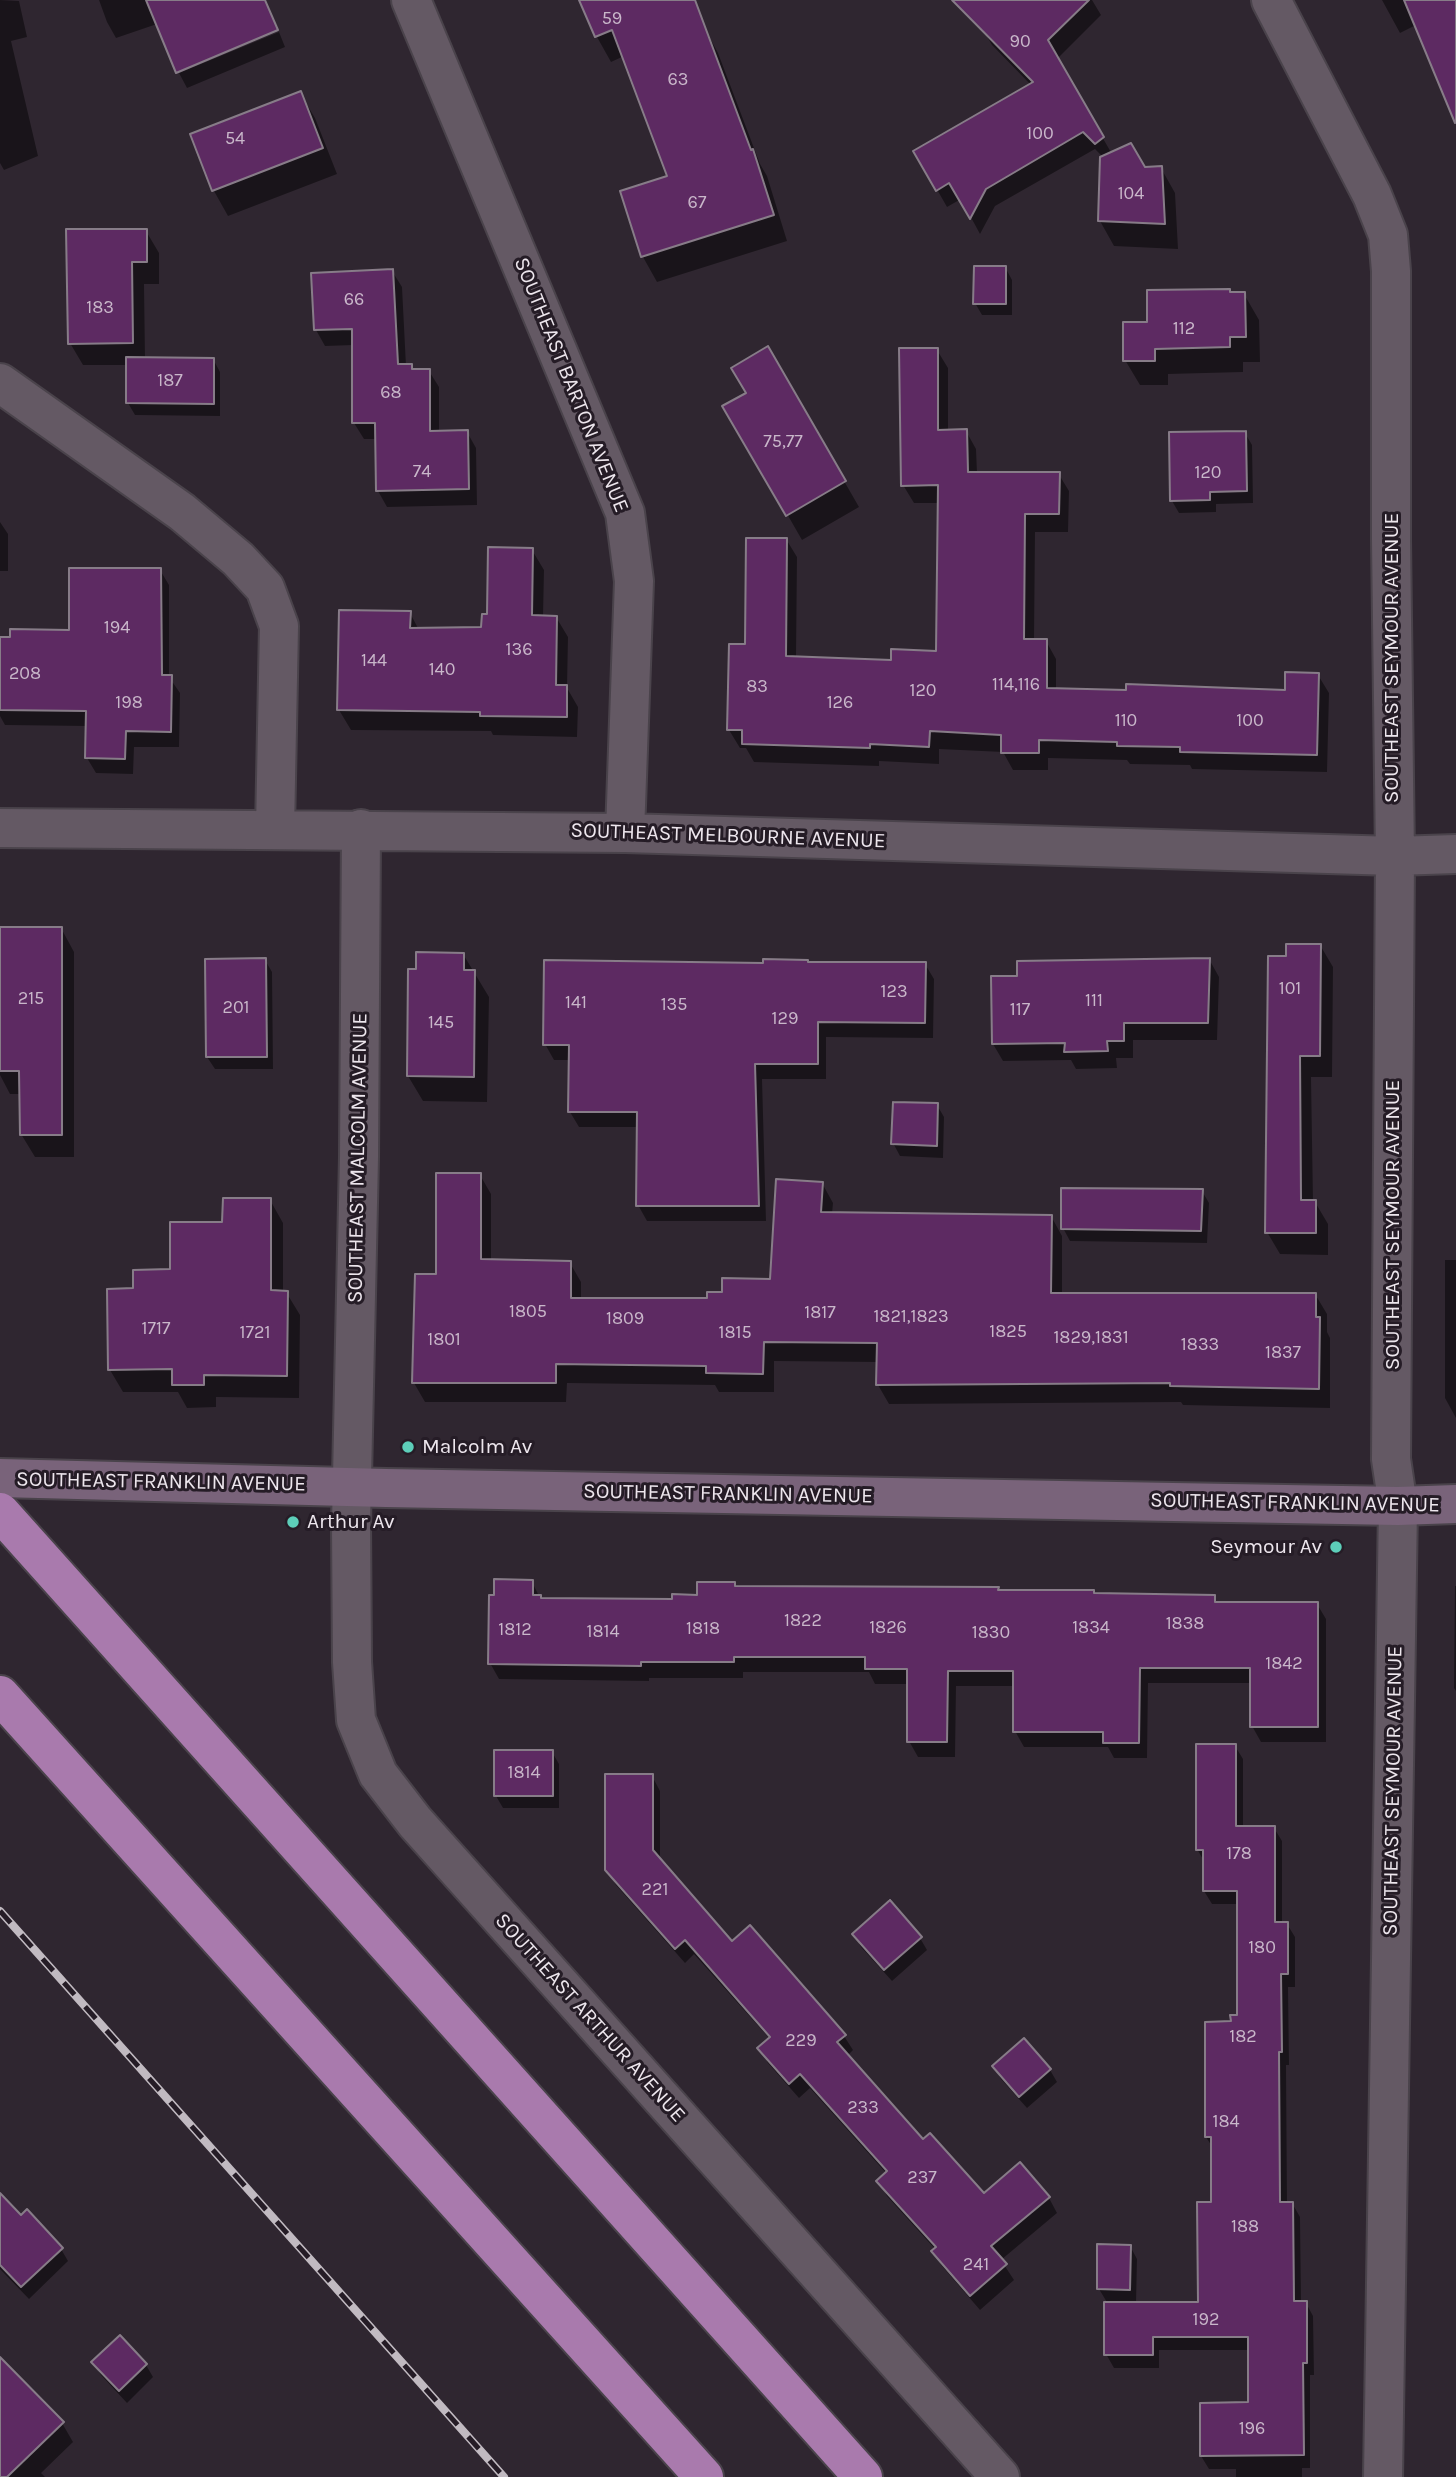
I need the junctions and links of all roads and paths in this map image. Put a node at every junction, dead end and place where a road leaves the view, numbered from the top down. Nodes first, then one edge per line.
1 (411, 0) edge
2 (1271, 0) edge
3 (0, 383) edge
4 (0, 828) edge
5 (361, 829) junction
6 (275, 830) junction
7 (625, 833) junction
8 (1456, 854) edge
9 (1395, 856) junction
10 (0, 1478) edge
11 (352, 1487) junction
12 (1456, 1504) edge
13 (1398, 1506) junction
14 (0, 1512) edge
15 (0, 1695) edge
16 (704, 2477) edge
17 (863, 2477) edge
18 (1000, 2477) edge
19 (1383, 2477) edge

1 - 7 street, SOUTHEAST BARTON AVENUE
2 - 9 street, SOUTHEAST SEYMOUR AVENUE
3 - 6 street
4 - 6 street, SOUTHEAST MELBOURNE AVENUE
5 - 6 street, SOUTHEAST MELBOURNE AVENUE
5 - 7 street, SOUTHEAST MELBOURNE AVENUE
5 - 11 street, SOUTHEAST MALCOLM AVENUE
7 - 9 street, SOUTHEAST MELBOURNE AVENUE
8 - 9 street, SOUTHEAST MELBOURNE AVENUE
9 - 13 street, SOUTHEAST SEYMOUR AVENUE
10 - 11 street, SOUTHEAST FRANKLIN AVENUE
11 - 13 street, SOUTHEAST FRANKLIN AVENUE
11 - 18 street, SOUTHEAST ARTHUR AVENUE
12 - 13 street, SOUTHEAST FRANKLIN AVENUE
13 - 19 street, SOUTHEAST SEYMOUR AVENUE
14 - 17 highway
15 - 16 highway

